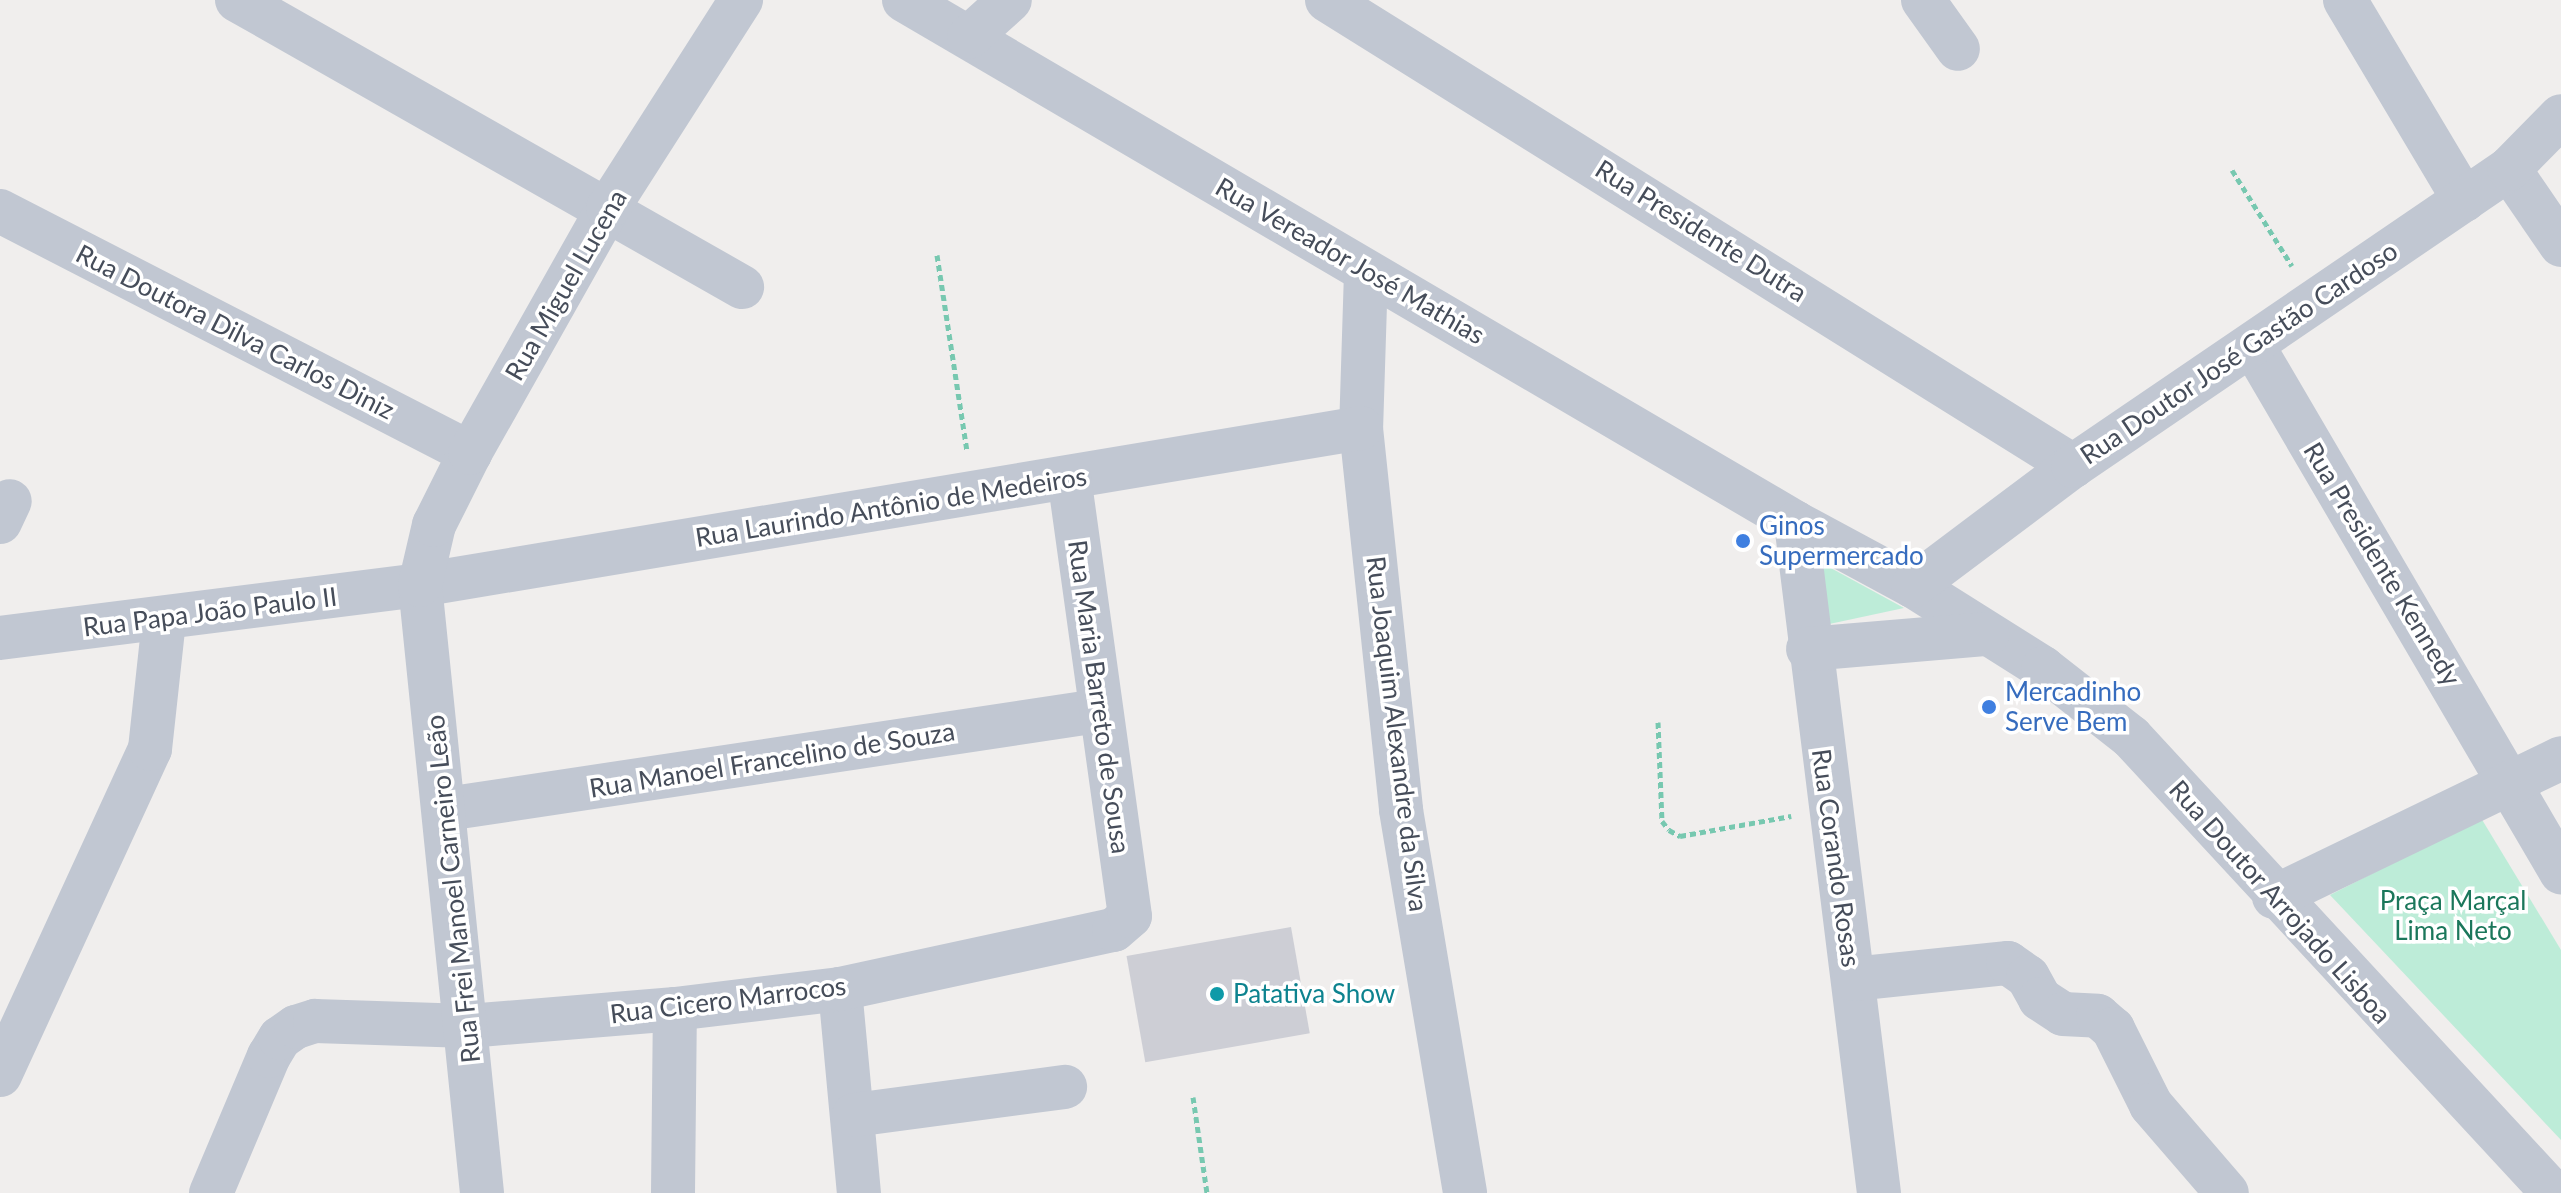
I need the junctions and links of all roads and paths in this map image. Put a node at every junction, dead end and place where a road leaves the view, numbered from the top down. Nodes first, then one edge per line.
1 (237, 0) edge
2 (741, 0) edge
3 (904, 0) edge
4 (1010, 0) edge
5 (1327, 0) edge
6 (1923, 0) edge
7 (2345, 0) edge
8 (969, 37) junction
9 (1958, 49) dead end
10 (2561, 116) edge
11 (2509, 169) junction
12 (2232, 170) dead end
13 (2464, 200) junction
14 (608, 208) junction
15 (0, 211) edge
16 (2561, 245) edge
17 (937, 255) dead end
18 (1366, 272) junction
19 (742, 287) dead end
20 (2313, 301) junction
21 (2253, 346) junction
22 (1361, 428) junction
23 (470, 453) junction
24 (2073, 466) junction
25 (1069, 477) junction
26 (973, 492) junction
27 (1796, 523) junction
28 (420, 585) junction
29 (1913, 586) junction
30 (164, 620) junction
31 (1987, 634) junction
32 (0, 638) edge
33 (1808, 649) junction
34 (1098, 711) junction
35 (1658, 722) dead end
36 (2561, 758) edge
37 (2511, 783) junction
38 (446, 809) junction
39 (1828, 809) junction
40 (2561, 872) edge
41 (2274, 897) junction
42 (1130, 916) joint
43 (1853, 979) junction
44 (840, 989) junction
45 (675, 1009) junction
46 (468, 1026) junction
47 (0, 1075) edge
48 (1065, 1087) dead end
49 (1193, 1097) dead end
50 (854, 1115) junction
51 (211, 1193) edge
52 (482, 1193) edge
53 (673, 1193) edge
54 (859, 1193) edge
55 (1207, 1193) edge
56 (1465, 1193) edge
57 (1879, 1193) edge
58 (2227, 1193) edge
59 (2553, 1193) edge

1 - 14 street
2 - 14 street, Rua Miguel Lucena
3 - 8 street, Rua Vereador José Mathias
4 - 8 street
5 - 24 street, Rua Presidente Dutra
6 - 9 street
7 - 13 street
8 - 18 street, Rua Vereador José Mathias
10 - 11 street, Rua Doutor José Gastão Cardoso
11 - 13 street, Rua Doutor José Gastão Cardoso
11 - 16 street
12 - 20 path
13 - 20 street, Rua Doutor José Gastão Cardoso
14 - 19 street
14 - 23 street, Rua Miguel Lucena
15 - 23 street, Rua Doutora Dilva Carlos Diniz
17 - 26 path
18 - 22 street, Rua Joaquim Alexandre da Silva
18 - 27 street, Rua Vereador José Mathias
20 - 21 street, Rua Doutor José Gastão Cardoso
21 - 24 street, Rua Doutor José Gastão Cardoso
21 - 37 street, Rua Presidente Kennedy
22 - 25 street, Rua Laurindo Antônio de Medeiros
22 - 56 street, Rua Joaquim Alexandre da Silva
23 - 28 street, Rua Miguel Lucena
24 - 29 street, Rua Doutor José Gastão Cardoso
25 - 26 street, Rua Laurindo Antônio de Medeiros
25 - 34 street, Rua Maria Barreto de Sousa
26 - 28 street, Rua Laurindo Antônio de Medeiros
27 - 29 street, Rua Vereador José Mathias
27 - 33 street, Rua Corando Rosas
28 - 30 street, Rua Papa João Paulo II
28 - 38 street, Rua Frei Manoel Carneiro Leão
29 - 31 street, Rua Doutor Arrojado Lisboa
30 - 32 street, Rua Papa João Paulo II
30 - 47 street
31 - 33 street
31 - 41 street, Rua Doutor Arrojado Lisboa
33 - 39 street, Rua Corando Rosas
34 - 38 street, Rua Manoel Francelino de Souza
34 - 42 street, Rua Maria Barreto de Sousa
35 - 39 path
36 - 37 street
37 - 40 street
37 - 41 street
38 - 46 street, Rua Frei Manoel Carneiro Leão
39 - 43 street, Rua Corando Rosas
41 - 59 street, Rua Doutor Arrojado Lisboa
42 - 44 street, Rua Cicero Marrocos
43 - 57 street, Rua Corando Rosas
43 - 58 street
44 - 45 street, Rua Cicero Marrocos
44 - 50 street
45 - 46 street, Rua Cicero Marrocos
45 - 53 street
46 - 51 street, Rua Cicero Marrocos
46 - 52 street, Rua Frei Manoel Carneiro Leão
48 - 50 street
49 - 55 path
50 - 54 street

